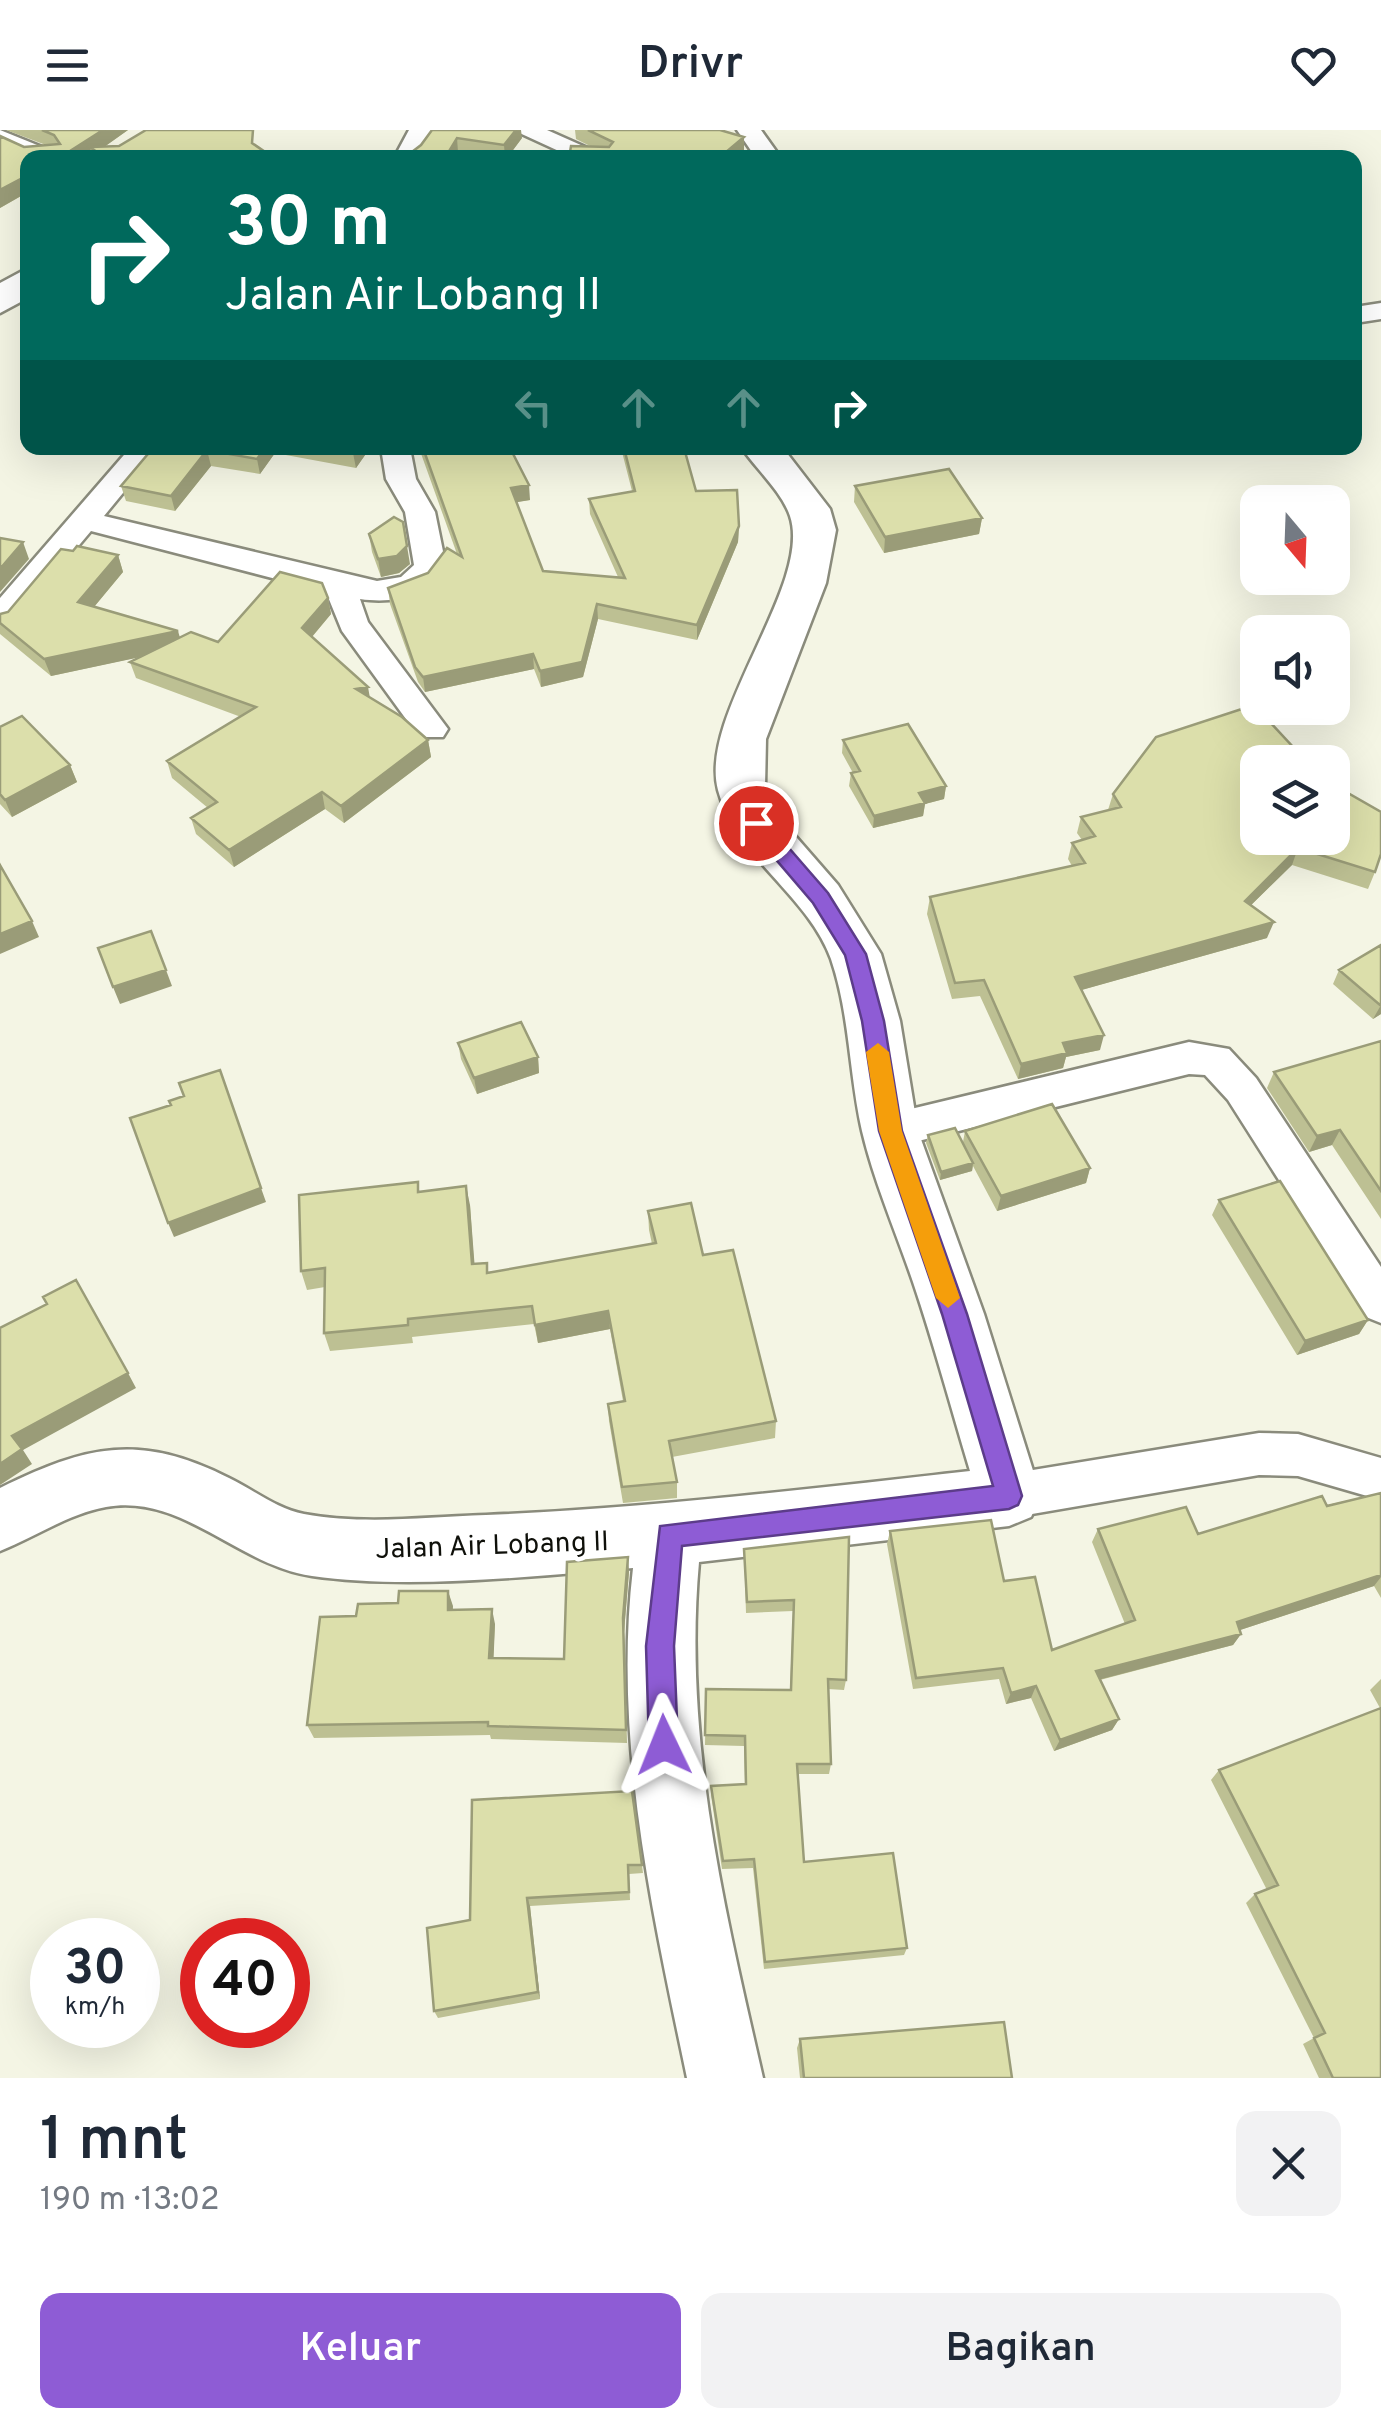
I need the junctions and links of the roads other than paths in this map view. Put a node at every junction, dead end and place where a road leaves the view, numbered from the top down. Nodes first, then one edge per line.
1 (525, 130) edge
2 (0, 136) edge
3 (31, 150) edge
4 (577, 150) edge
5 (20, 285) edge
6 (0, 302) edge
7 (139, 455) edge
8 (397, 455) edge
9 (767, 455) edge
10 (87, 521) junction
11 (339, 585) junction
12 (0, 619) edge
13 (430, 730) dead end
14 (890, 1131) junction
15 (1381, 1304) edge
16 (1381, 1479) edge
17 (1009, 1496) junction
18 (0, 1521) edge
19 (669, 1535) junction
20 (726, 2078) edge

1 - 4 street
2 - 3 street
5 - 6 street
7 - 10 street
8 - 11 street
9 - 14 street
10 - 11 street
10 - 12 street
11 - 13 street
14 - 15 street
14 - 17 street
16 - 17 street, Jalan Air Lobang II
17 - 19 street, Jalan Air Lobang II
18 - 19 street, Jalan Air Lobang II
19 - 20 street

